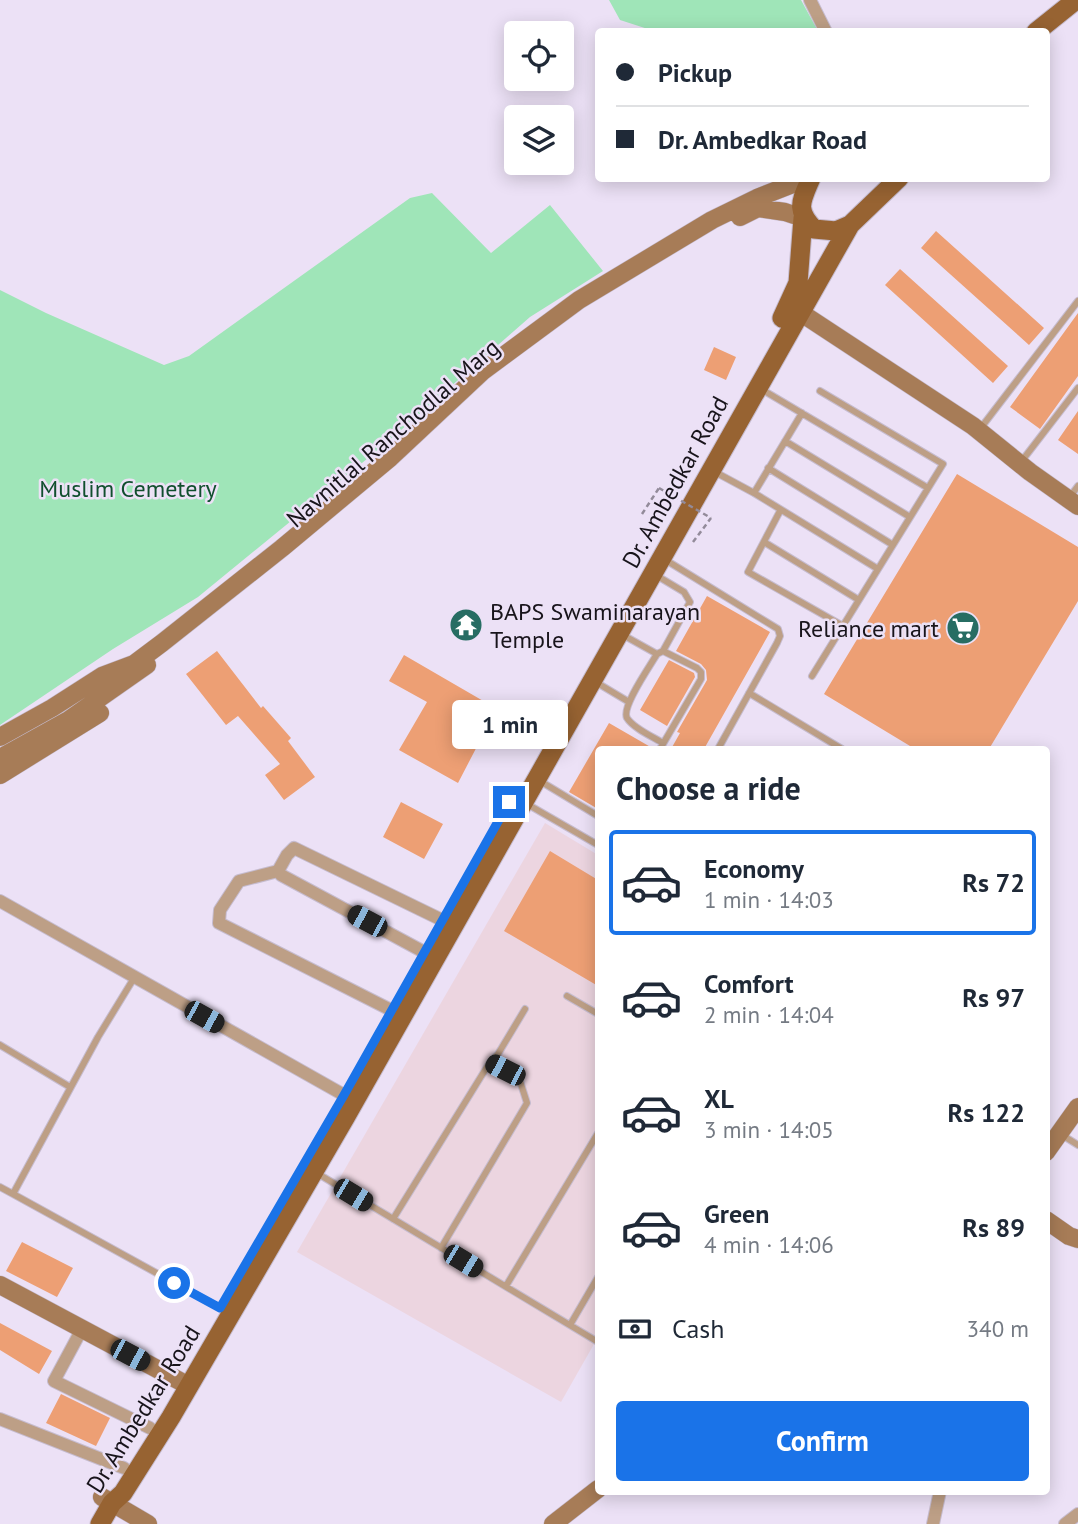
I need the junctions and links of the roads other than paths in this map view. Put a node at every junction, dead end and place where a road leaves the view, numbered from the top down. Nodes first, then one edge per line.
1 (810, 0) edge
2 (1076, 0) edge
3 (1078, 13) edge
4 (824, 28) edge
5 (1041, 28) edge
6 (1050, 35) edge
7 (799, 182) edge
8 (808, 182) edge
9 (895, 182) edge
10 (803, 218) junction
11 (850, 225) junction
12 (1078, 301) edge
13 (795, 307) junction
14 (757, 386) junction
15 (1078, 388) edge
16 (820, 391) dead end
17 (802, 413) junction
18 (979, 431) junction
19 (785, 441) junction
20 (1020, 464) junction
21 (768, 468) junction
22 (710, 469) junction
23 (928, 488) junction
24 (754, 493) junction
25 (1075, 497) edge
26 (780, 511) junction
27 (911, 517) junction
28 (764, 542) junction
29 (893, 545) junction
30 (656, 565) junction
31 (878, 569) junction
32 (859, 600) junction
33 (843, 626) junction
34 (618, 632) junction
35 (660, 653) junction
36 (137, 667) junction
37 (812, 676) dead end
38 (592, 680) junction
39 (749, 693) junction
40 (98, 695) junction
41 (629, 702) junction
42 (0, 737) edge
43 (662, 746) edge
44 (720, 746) edge
45 (837, 746) edge
46 (0, 748) edge
47 (0, 758) edge
48 (0, 775) edge
49 (536, 779) junction
50 (523, 802) junction
51 (595, 814) edge
52 (595, 843) edge
53 (278, 871) junction
54 (0, 901) edge
55 (442, 920) junction
56 (424, 952) junction
57 (134, 977) junction
58 (567, 996) dead end
59 (525, 1009) dead end
60 (391, 1010) junction
61 (595, 1012) edge
62 (0, 1045) edge
63 (490, 1062) junction
64 (70, 1087) junction
65 (344, 1095) junction
66 (1078, 1107) edge
67 (1060, 1134) junction
68 (595, 1138) edge
69 (1078, 1145) edge
70 (1050, 1147) edge
71 (313, 1171) junction
72 (0, 1186) edge
73 (13, 1194) junction
74 (393, 1219) junction
75 (1050, 1223) edge
76 (1078, 1239) edge
77 (441, 1248) junction
78 (595, 1282) edge
79 (0, 1285) edge
80 (506, 1286) junction
81 (220, 1308) junction
82 (570, 1325) junction
83 (82, 1329) junction
84 (595, 1340) edge
85 (183, 1383) junction
86 (0, 1419) edge
87 (150, 1428) junction
88 (124, 1468) junction
89 (595, 1491) edge
90 (939, 1495) edge
91 (107, 1500) junction
92 (1078, 1514) edge
93 (96, 1522) edge
94 (148, 1524) edge
95 (553, 1524) edge
96 (933, 1524) edge
97 (1065, 1524) edge

1 - 4 street
2 - 5 main road
3 - 6 main road
7 - 36 main road
8 - 10 main road, Dr. Ambedkar Road
9 - 11 main road, Dr. Ambedkar Road
10 - 11 main road
10 - 13 main road, Dr. Ambedkar Road
10 - 36 main road, Navnitlal Ranchodlal Marg
11 - 13 main road, Dr. Ambedkar Road
12 - 18 lane
13 - 14 main road, Dr. Ambedkar Road
13 - 18 main road
13 - 55 main road, Dr. Ambedkar Road
14 - 17 lane
14 - 22 main road, Dr. Ambedkar Road
15 - 20 lane
16 - 23 lane
17 - 19 lane
17 - 23 lane
18 - 20 main road
19 - 21 lane
19 - 27 lane
20 - 25 main road
21 - 24 lane
21 - 29 lane
22 - 24 lane
22 - 30 main road, Dr. Ambedkar Road
23 - 27 lane
24 - 26 lane
26 - 28 lane
26 - 31 lane
27 - 29 lane
28 - 32 lane
28 - 33 lane
29 - 31 lane
30 - 34 main road, Dr. Ambedkar Road
30 - 35 lane
30 - 39 lane
31 - 32 lane
32 - 33 lane
33 - 37 lane
34 - 35 lane
34 - 38 main road, Dr. Ambedkar Road
35 - 41 lane
35 - 43 lane
36 - 40 main road
36 - 42 main road
36 - 48 main road
38 - 41 lane
38 - 49 main road, Dr. Ambedkar Road
39 - 44 lane
39 - 45 lane
40 - 46 main road
40 - 47 main road
41 - 43 lane
49 - 50 main road, Dr. Ambedkar Road
49 - 51 lane
50 - 52 lane
50 - 71 main road, Dr. Ambedkar Road
53 - 55 street
53 - 56 street
53 - 60 street
54 - 57 street
55 - 56 main road, Dr. Ambedkar Road
56 - 60 main road, Dr. Ambedkar Road
57 - 64 lane
57 - 65 street
58 - 61 lane
59 - 63 lane
60 - 65 main road, Dr. Ambedkar Road
62 - 64 lane
63 - 74 lane
63 - 77 lane
64 - 73 lane
65 - 81 main road, Dr. Ambedkar Road
66 - 67 main road
67 - 69 lane
67 - 70 main road
68 - 80 lane
71 - 74 lane
71 - 85 main road, Dr. Ambedkar Road
72 - 73 lane
73 - 81 lane
74 - 77 lane
75 - 76 main road
77 - 80 lane
78 - 82 lane
79 - 83 main road
80 - 82 lane
81 - 85 main road, Dr. Ambedkar Road
82 - 84 lane
83 - 85 main road
83 - 87 street
85 - 87 main road, Dr. Ambedkar Road
85 - 91 main road, Dr. Ambedkar Road
86 - 88 street
87 - 88 main road, Dr. Ambedkar Road
88 - 91 main road, Dr. Ambedkar Road
89 - 95 main road
90 - 96 street
91 - 93 main road, Dr. Ambedkar Road
91 - 94 main road
92 - 97 street

